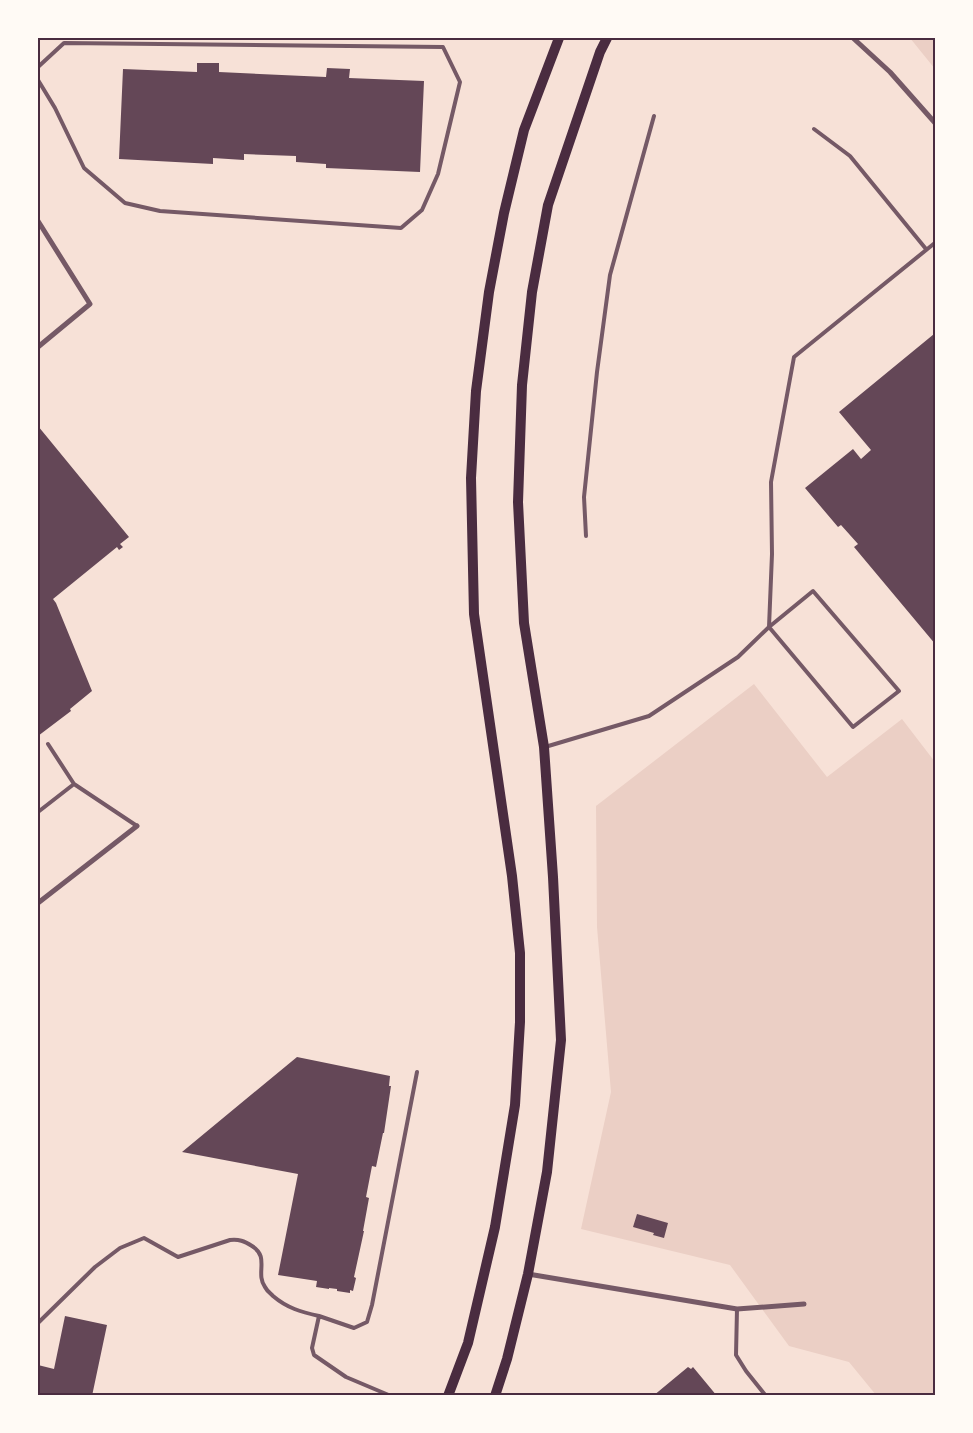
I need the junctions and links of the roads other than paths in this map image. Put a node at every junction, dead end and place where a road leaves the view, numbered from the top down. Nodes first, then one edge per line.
1 (559, 38) edge
2 (607, 38) edge
3 (853, 38) edge
4 (38, 67) edge
5 (38, 80) edge
6 (654, 116) dead end
7 (936, 124) edge
8 (814, 129) dead end
9 (38, 221) edge
10 (936, 242) edge
11 (926, 249) junction
12 (38, 347) edge
13 (586, 536) dead end
14 (769, 627) junction
15 (48, 744) dead end
16 (544, 747) junction
17 (74, 784) junction
18 (38, 812) edge
19 (137, 826) joint
20 (38, 903) edge
21 (417, 1072) dead end
22 (528, 1274) junction
23 (804, 1304) dead end
24 (736, 1309) junction
25 (319, 1316) junction
26 (38, 1323) edge
27 (390, 1396) edge
28 (448, 1396) edge
29 (495, 1396) edge
30 (766, 1396) edge

1 - 28 main road
2 - 16 main road
3 - 7 street
4 - 5 lane
6 - 13 lane
8 - 11 lane
9 - 12 street
10 - 11 lane
11 - 14 lane
14 - 14 lane
14 - 16 lane
15 - 17 lane
16 - 22 main road
17 - 18 lane
17 - 19 lane
19 - 20 street
21 - 25 lane
22 - 24 street
22 - 29 main road
23 - 24 street
24 - 30 lane
25 - 26 lane
25 - 27 lane

